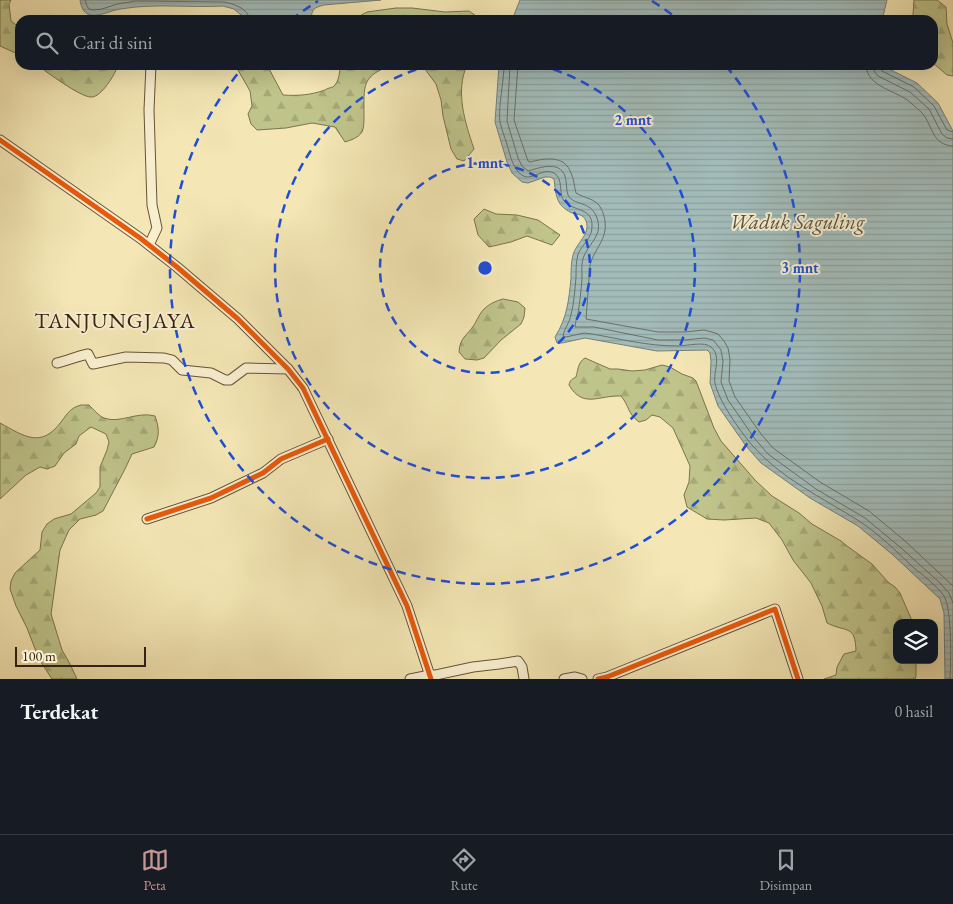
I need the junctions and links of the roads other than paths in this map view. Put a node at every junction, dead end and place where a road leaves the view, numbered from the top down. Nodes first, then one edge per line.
1 (151, 70) edge
2 (0, 140) edge
3 (149, 245) junction
4 (56, 363) dead end
5 (288, 369) junction
6 (328, 439) junction
7 (147, 519) dead end
8 (430, 677) edge
9 (410, 679) edge
10 (524, 679) edge
11 (564, 679) edge
12 (582, 679) edge
13 (598, 679) edge
14 (798, 679) edge

1 - 3 street
2 - 3 street
3 - 5 street
4 - 5 street
5 - 6 street
6 - 7 street
6 - 8 street
8 - 9 street
8 - 10 street
11 - 12 street
13 - 14 street

